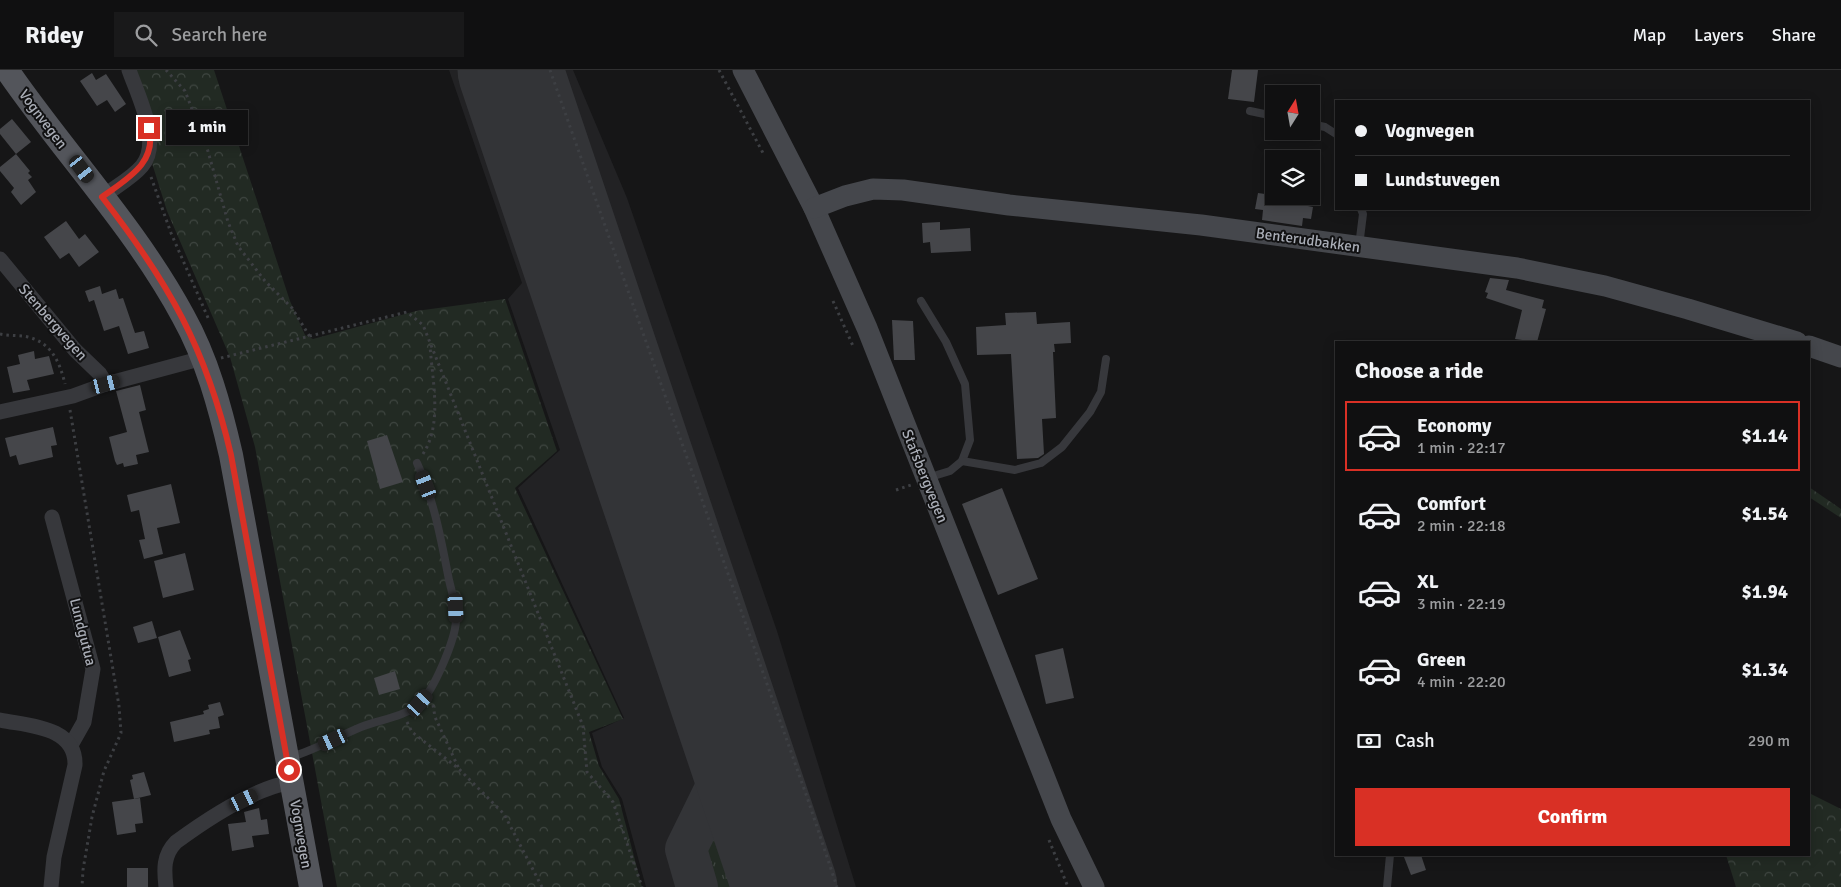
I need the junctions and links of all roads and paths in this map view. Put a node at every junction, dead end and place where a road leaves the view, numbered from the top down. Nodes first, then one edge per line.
1 (7, 70) edge
2 (130, 70) edge
3 (166, 70) edge
4 (550, 70) edge
5 (719, 70) edge
6 (743, 70) edge
7 (1250, 111) dead end
8 (1265, 114) edge
9 (1320, 126) edge
10 (1335, 133) edge
11 (765, 156) dead end
12 (102, 197) junction
13 (814, 208) junction
14 (1363, 210) edge
15 (1358, 248) junction
16 (0, 259) edge
17 (831, 296) dead end
18 (921, 301) dead end
19 (0, 334) edge
20 (310, 336) junction
21 (1794, 341) edge
22 (430, 342) junction
23 (1810, 346) edge
24 (854, 350) dead end
25 (1841, 357) edge
26 (213, 358) junction
27 (1106, 359) dead end
28 (106, 384) junction
29 (67, 397) junction
30 (0, 412) edge
31 (962, 461) junction
32 (417, 463) joint
33 (914, 483) junction
34 (52, 517) dead end
35 (429, 693) junction
36 (404, 714) junction
37 (0, 720) edge
38 (71, 745) junction
39 (287, 759) junction
40 (459, 769) junction
41 (292, 782) junction
42 (1049, 839) dead end
43 (1390, 856) edge
44 (51, 887) edge
45 (166, 887) edge
46 (310, 887) edge
47 (542, 887) edge
48 (642, 887) edge
49 (837, 887) edge
50 (1068, 887) edge
51 (1094, 887) edge
52 (1387, 887) edge

1 - 12 main road, Vognvegen
2 - 12 street
3 - 20 path
4 - 49 path
5 - 11 path
6 - 13 main road, Stafsbergvegen
7 - 8 lane
9 - 10 lane
12 - 26 main road, Vognvegen
13 - 15 main road, Benterudbakken
13 - 33 main road, Stafsbergvegen
14 - 15 lane
15 - 21 main road, Benterudbakken
16 - 28 street, Stenbergvegen
17 - 24 path
18 - 31 lane
19 - 29 path
20 - 22 path
20 - 26 path
22 - 32 path
22 - 48 path
23 - 25 main road
26 - 28 street
26 - 39 main road, Vognvegen
27 - 31 lane
28 - 29 street
29 - 30 street
31 - 33 lane
32 - 35 lane
33 - 51 main road, Stafsbergvegen
34 - 38 street, Lundgutua
35 - 36 lane
35 - 40 path
36 - 39 lane
36 - 40 path
37 - 38 street
38 - 44 street
39 - 41 main road, Vognvegen
40 - 47 path
41 - 45 street, Vognvegen
41 - 46 main road, Vognvegen
42 - 50 path
43 - 52 lane

